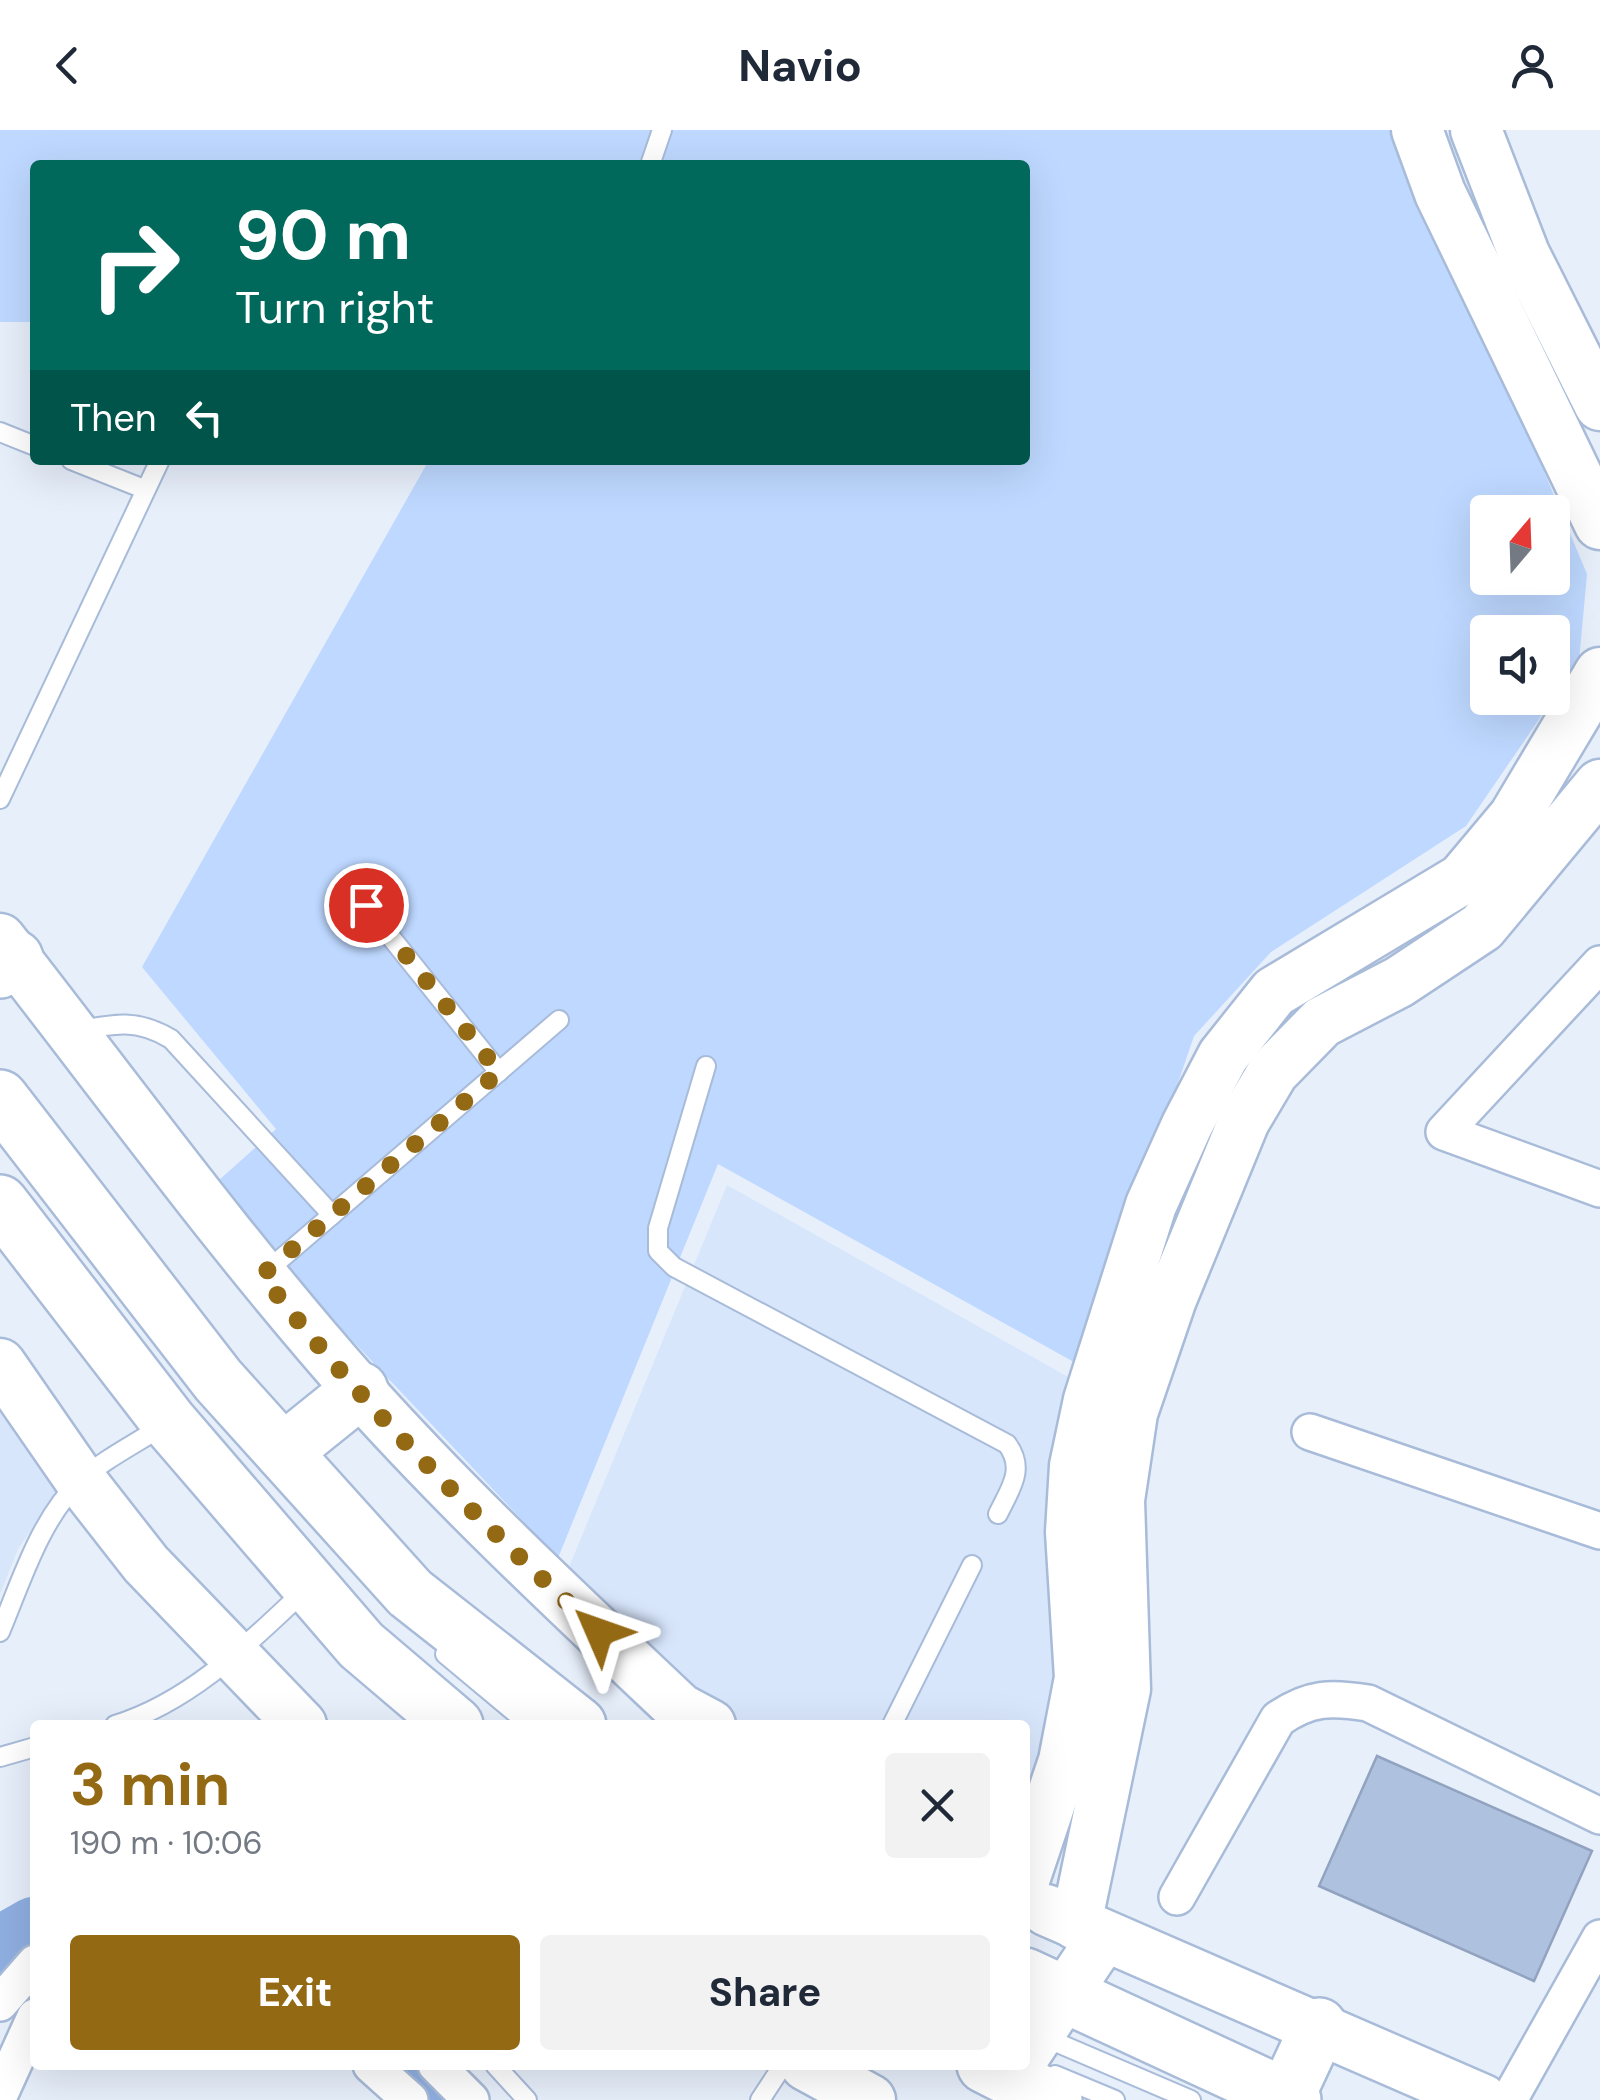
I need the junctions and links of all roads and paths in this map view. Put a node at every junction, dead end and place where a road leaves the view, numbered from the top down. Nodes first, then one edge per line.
1 (662, 130) edge
2 (1417, 130) edge
3 (1476, 130) edge
4 (652, 160) edge
5 (1594, 379) edge
6 (0, 432) edge
7 (30, 444) edge
8 (84, 465) edge
9 (157, 465) edge
10 (144, 489) junction
11 (1600, 524) edge
12 (1600, 673) edge
13 (1600, 785) edge
14 (0, 800) edge
15 (366, 905) dead end
16 (5, 956) edge
17 (1600, 964) edge
18 (559, 1020) dead end
19 (72, 1032) junction
20 (706, 1066) dead end
21 (499, 1072) junction
22 (0, 1098) edge
23 (0, 1122) edge
24 (1600, 1189) edge
25 (6, 1195) edge
26 (332, 1215) junction
27 (262, 1275) junction
28 (0, 1364) edge
29 (360, 1390) junction
30 (223, 1416) dead end
31 (169, 1422) junction
32 (1310, 1432) dead end
33 (283, 1452) junction
34 (80, 1481) junction
35 (998, 1514) dead end
36 (1600, 1531) edge
37 (972, 1565) dead end
38 (311, 1585) junction
39 (4, 1611) edge
40 (0, 1632) edge
41 (434, 1646) dead end
42 (233, 1658) junction
43 (462, 1719) edge
44 (141, 1720) edge
45 (296, 1720) edge
46 (524, 1720) edge
47 (572, 1720) edge
48 (701, 1720) edge
49 (894, 1720) edge
50 (30, 1748) edge
51 (0, 1757) edge
52 (1600, 1816) edge
53 (1030, 1861) edge
54 (1177, 1897) dead end
55 (1030, 1899) edge
56 (1090, 1930) junction
57 (1599, 1942) edge
58 (30, 1969) edge
59 (0, 2003) edge
60 (1319, 2026) junction
61 (30, 2027) edge
62 (1030, 2040) edge
63 (1030, 2052) edge
64 (1030, 2053) edge
65 (1030, 2054) edge
66 (377, 2070) edge
67 (441, 2070) edge
68 (501, 2070) edge
69 (807, 2076) edge
70 (0, 2094) edge
71 (1289, 2098) edge
72 (410, 2100) edge
73 (471, 2100) edge
74 (528, 2100) edge
75 (760, 2100) edge
76 (870, 2100) edge
77 (1114, 2100) edge
78 (1191, 2100) edge
79 (1483, 2100) edge
80 (1509, 2100) edge

1 - 4 lane
2 - 11 street
3 - 5 street
6 - 7 lane
8 - 10 lane
9 - 10 lane
10 - 14 lane
12 - 53 street
13 - 56 street
15 - 21 lane
16 - 19 street
17 - 24 street
18 - 21 lane
19 - 26 lane
19 - 27 street
20 - 35 lane
21 - 26 lane
22 - 33 highway
23 - 30 lane
25 - 31 highway
25 - 43 lane
26 - 27 lane
27 - 29 street
28 - 34 street
29 - 33 highway
29 - 48 street
31 - 34 lane
31 - 38 highway
32 - 36 street
33 - 47 highway
34 - 39 lane
34 - 42 street
37 - 49 lane
38 - 42 lane
38 - 43 highway
39 - 40 lane
41 - 46 lane
42 - 44 lane
42 - 45 street
50 - 51 lane
52 - 54 street
55 - 56 street
56 - 60 street
56 - 62 street
57 - 80 street
58 - 59 street
60 - 71 highway
60 - 79 street
61 - 70 street
63 - 71 highway
64 - 78 lane
65 - 77 lane
66 - 72 street
67 - 73 street
68 - 74 lane
69 - 75 lane
69 - 76 street

